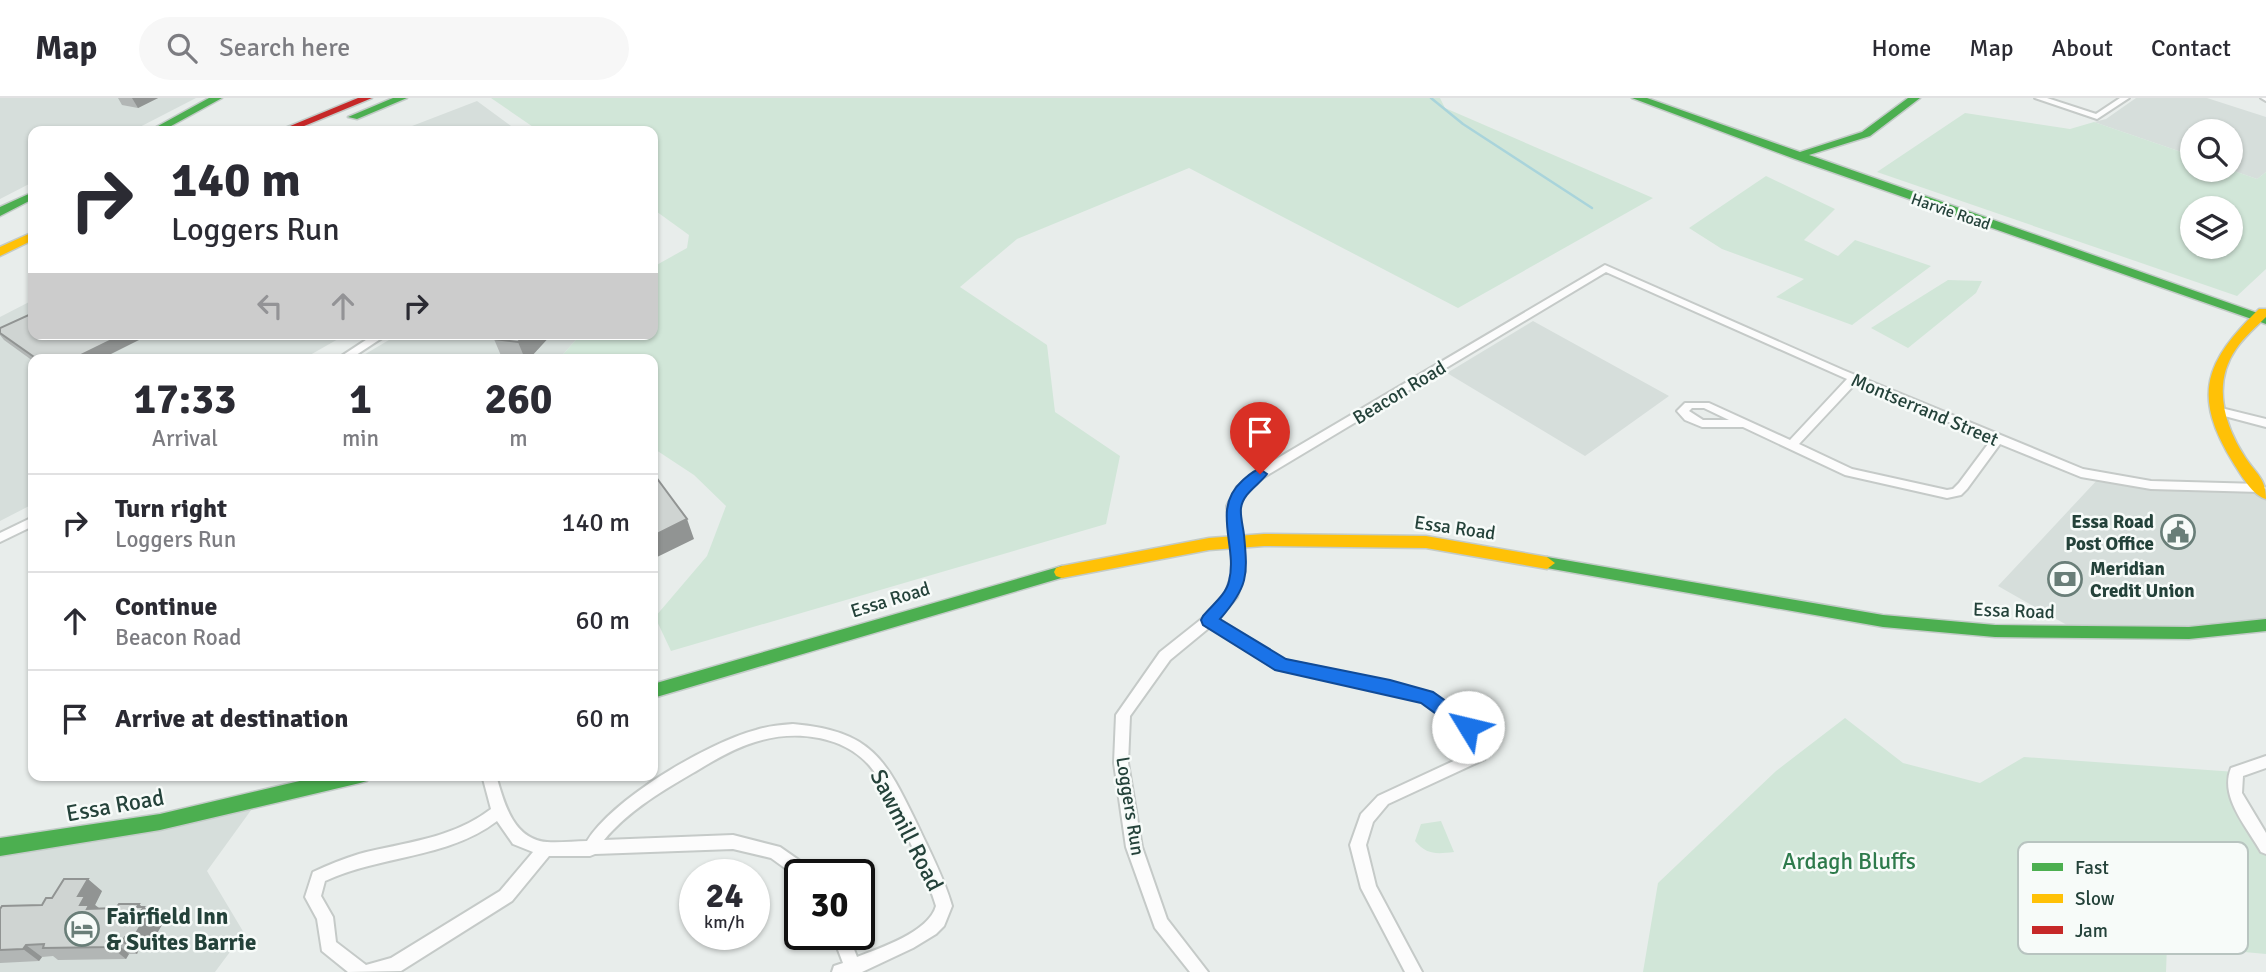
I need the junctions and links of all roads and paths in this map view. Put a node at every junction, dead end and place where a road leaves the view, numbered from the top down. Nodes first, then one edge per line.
1 (217, 98) edge
2 (365, 98) edge
3 (402, 98) edge
4 (1637, 98) edge
5 (1915, 98) edge
6 (2039, 98) edge
7 (2125, 98) edge
8 (164, 126) edge
9 (296, 126) edge
10 (332, 126) edge
11 (1799, 157) junction
12 (28, 198) edge
13 (0, 212) edge
14 (28, 238) edge
15 (0, 252) edge
16 (28, 253) edge
17 (0, 267) edge
18 (1605, 268) joint
19 (2264, 316) edge
20 (373, 340) edge
21 (350, 354) edge
22 (1854, 378) junction
23 (2217, 411) junction
24 (1744, 423) dead end
25 (2266, 423) edge
26 (1997, 440) junction
27 (1792, 445) junction
28 (2263, 491) edge
29 (28, 524) edge
30 (0, 538) edge
31 (1237, 541) junction
32 (1209, 620) junction
33 (2266, 625) edge
34 (658, 690) edge
35 (2266, 762) edge
36 (334, 781) edge
37 (491, 781) edge
38 (499, 811) junction
39 (0, 847) edge
40 (2266, 848) edge
41 (545, 849) junction
42 (590, 849) junction
43 (785, 859) edge
44 (844, 950) edge
45 (849, 970) edge
46 (361, 972) edge
47 (369, 972) edge
48 (1200, 972) edge
49 (1414, 972) edge

1 - 8 main road
2 - 9 main road
3 - 10 main road
4 - 11 main road, Harvie Road
5 - 11 main road
6 - 7 street
11 - 19 main road, Harvie Road
12 - 13 main road
14 - 15 main road
16 - 17 main road
18 - 22 street, Montserrand Street
18 - 31 street, Beacon Road
19 - 23 main road
20 - 21 street
22 - 26 street, Montserrand Street
22 - 27 street
23 - 25 street
23 - 28 main road
24 - 27 street
26 - 27 street
26 - 28 street, Montserrand Street
29 - 30 street
31 - 32 street, Loggers Run
31 - 33 main road, Essa Road
31 - 34 main road, Essa Road
32 - 48 street, Loggers Run
32 - 49 street
35 - 40 street
36 - 39 main road, Essa Road
37 - 38 street
38 - 41 street
38 - 46 street
41 - 42 street
41 - 47 street
42 - 43 street
42 - 45 street, Sawmill Road
44 - 45 street

